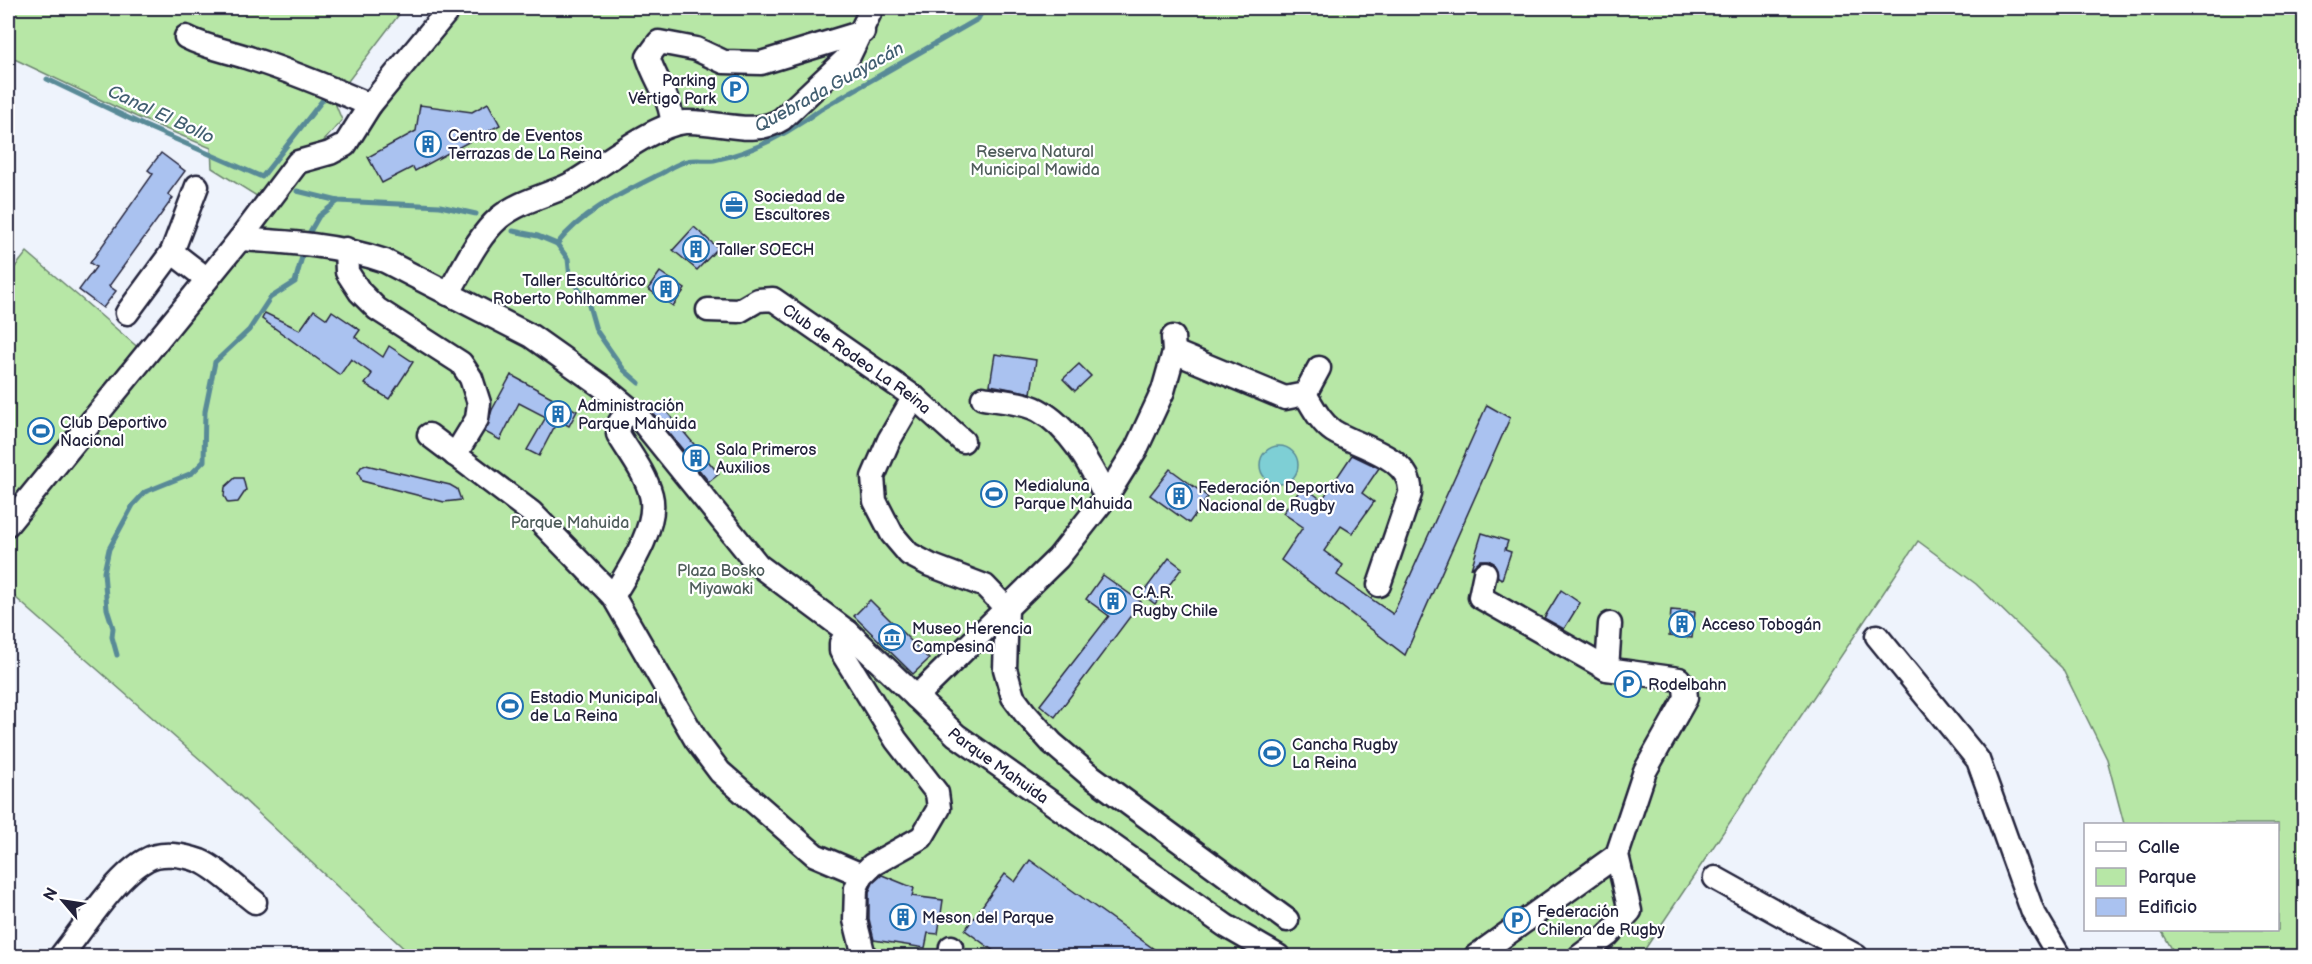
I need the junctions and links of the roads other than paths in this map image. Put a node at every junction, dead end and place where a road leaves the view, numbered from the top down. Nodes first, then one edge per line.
1 (450, 8) edge
2 (872, 8) edge
3 (863, 32) junction
4 (186, 37) dead end
5 (370, 105) junction
6 (672, 124) junction
7 (197, 186) dead end
8 (240, 239) junction
9 (346, 249) junction
10 (172, 252) junction
11 (207, 279) junction
12 (448, 294) junction
13 (708, 310) dead end
14 (127, 313) dead end
15 (1318, 368) dead end
16 (1305, 394) junction
17 (914, 397) junction
18 (983, 398) dead end
19 (630, 409) junction
20 (429, 435) dead end
21 (963, 441) dead end
22 (455, 455) junction
23 (1106, 497) junction
24 (8, 524) edge
25 (1485, 573) dead end
26 (1379, 585) dead end
27 (613, 596) junction
28 (1006, 609) junction
29 (1610, 624) dead end
30 (848, 632) junction
31 (1877, 636) dead end
32 (1607, 669) junction
33 (916, 697) junction
34 (1617, 855) junction
35 (862, 875) junction
36 (1715, 878) dead end
37 (255, 902) dead end
38 (1287, 920) dead end
39 (61, 957) edge
40 (864, 957) edge
41 (1278, 957) edge
42 (1476, 957) edge
43 (1580, 957) edge
44 (1856, 957) edge
45 (2060, 957) edge

1 - 5 street
2 - 3 street
3 - 6 street
3 - 6 street
4 - 5 street
5 - 8 street
6 - 12 street
7 - 10 street
8 - 9 street, Parque Mahuida
8 - 11 street
9 - 12 street, Parque Mahuida
9 - 22 street
10 - 11 street
10 - 14 street
11 - 24 street
12 - 19 street, Parque Mahuida
13 - 17 street, Club de Rodeo La Reina
15 - 16 street
16 - 23 street
16 - 26 street
17 - 21 street, Club de Rodeo La Reina
17 - 28 street
18 - 23 street
19 - 27 street
19 - 30 street, Parque Mahuida
20 - 22 street
22 - 27 street
23 - 28 street
25 - 32 street
27 - 35 street
28 - 33 street
28 - 38 street
29 - 32 street
30 - 33 street, Parque Mahuida
30 - 35 street
31 - 45 street
32 - 34 street
33 - 41 street, Parque Mahuida
34 - 42 street
34 - 43 street
35 - 40 street
36 - 44 street
37 - 39 street

